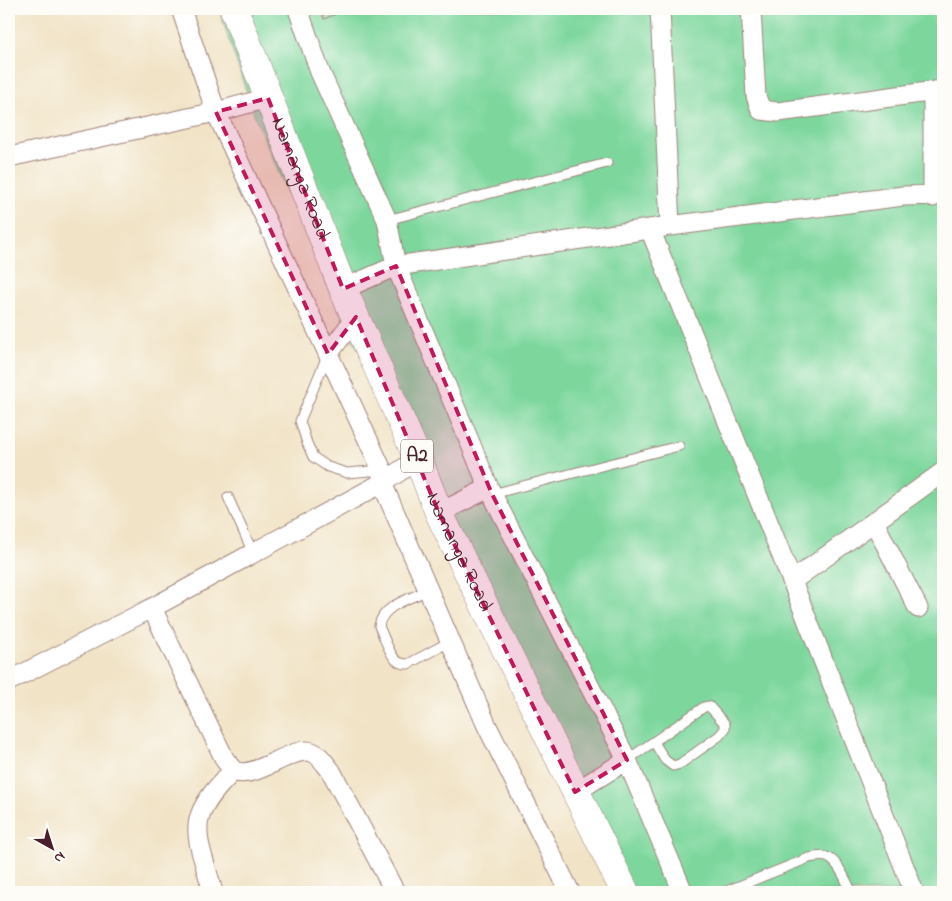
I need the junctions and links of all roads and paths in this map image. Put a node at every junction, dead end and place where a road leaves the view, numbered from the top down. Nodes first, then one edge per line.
1 (181, 9) edge
2 (234, 9) edge
3 (298, 9) edge
4 (660, 9) edge
5 (751, 9) edge
6 (938, 90) edge
7 (268, 98) junction
8 (216, 112) junction
9 (9, 157) edge
10 (607, 163) dead end
11 (938, 196) edge
12 (387, 220) junction
13 (670, 226) junction
14 (650, 230) junction
15 (396, 266) junction
16 (343, 289) junction
17 (356, 317) junction
18 (328, 354) junction
19 (679, 446) dead end
20 (418, 459) junction
21 (943, 472) edge
22 (382, 476) junction
23 (491, 491) junction
24 (228, 497) dead end
25 (439, 513) junction
26 (874, 522) junction
27 (253, 553) junction
28 (792, 581) junction
29 (428, 590) junction
30 (152, 608) junction
31 (918, 608) dead end
32 (450, 641) junction
33 (9, 681) edge
34 (654, 742) junction
35 (627, 760) junction
36 (233, 771) junction
37 (574, 792) junction
38 (213, 892) edge
39 (396, 892) edge
40 (570, 892) edge
41 (624, 892) edge
42 (683, 892) edge
43 (724, 892) edge
44 (852, 892) edge
45 (914, 892) edge

1 - 8 street
2 - 7 highway, Namanga Road / A2
3 - 12 street
4 - 13 street
5 - 6 street
6 - 11 street
7 - 8 street
7 - 16 highway, Namanga Road / A2
8 - 9 street
8 - 18 street
10 - 12 lane
11 - 13 street
12 - 15 street
13 - 14 street
14 - 15 street
14 - 28 street
15 - 16 street
15 - 23 street
16 - 17 highway, Namanga Road / A2
17 - 18 street
17 - 20 highway, Namanga Road / A2
18 - 22 street
18 - 22 lane
19 - 23 lane
20 - 22 street
20 - 25 highway, Namanga Road / A2
21 - 26 street
22 - 27 street
22 - 29 street
23 - 25 street
23 - 35 street
24 - 27 lane
25 - 37 highway, Namanga Road / A2
26 - 28 street
26 - 31 street
27 - 30 street
28 - 45 street
29 - 32 street
29 - 32 lane
30 - 33 street
30 - 36 street
32 - 40 street
34 - 34 lane
34 - 35 lane
35 - 37 street
35 - 42 street
36 - 38 street
36 - 39 street
37 - 41 highway, Namanga Road / A2
43 - 44 lane

